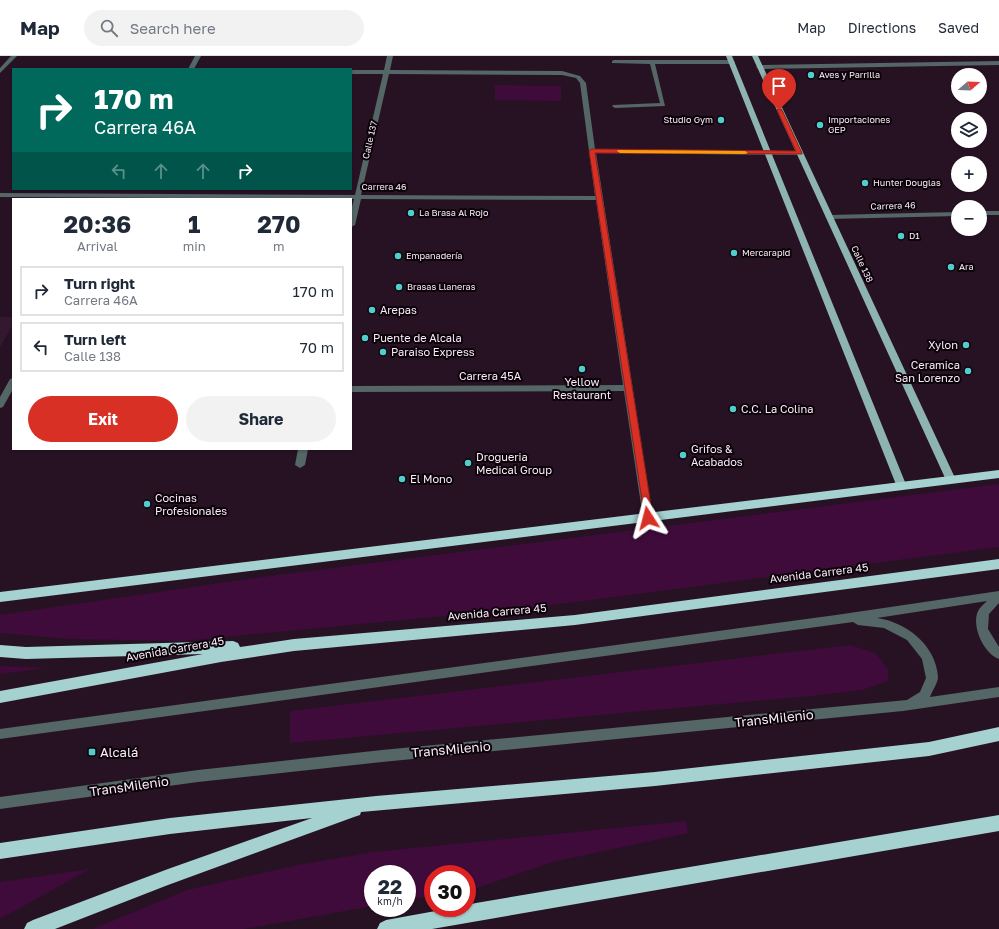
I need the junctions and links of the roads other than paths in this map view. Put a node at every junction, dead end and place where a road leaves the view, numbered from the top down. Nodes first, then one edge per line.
1 (14, 56) edge
2 (198, 56) edge
3 (390, 56) edge
4 (755, 56) edge
5 (730, 59) edge
6 (614, 62) dead end
7 (652, 62) junction
8 (999, 63) edge
9 (759, 67) junction
10 (192, 68) edge
11 (2, 71) edge
12 (352, 72) edge
13 (386, 72) junction
14 (615, 106) dead end
15 (592, 151) junction
16 (766, 153) junction
17 (799, 153) junction
18 (125, 194) edge
19 (0, 195) edge
20 (358, 196) junction
21 (599, 198) junction
22 (999, 212) edge
23 (987, 213) edge
24 (951, 214) edge
25 (829, 217) junction
26 (352, 221) edge
27 (628, 388) junction
28 (352, 389) edge
29 (7, 390) edge
30 (0, 405) edge
31 (303, 450) edge
32 (300, 465) dead end
33 (999, 474) edge
34 (951, 480) junction
35 (902, 487) junction
36 (648, 518) junction
37 (999, 564) edge
38 (999, 595) edge
39 (0, 597) edge
40 (999, 598) edge
41 (836, 620) junction
42 (294, 646) junction
43 (0, 651) edge
44 (999, 654) edge
45 (999, 692) edge
46 (0, 697) edge
47 (903, 706) junction
48 (0, 734) edge
49 (999, 734) edge
50 (0, 803) edge
51 (376, 803) junction
52 (999, 823) edge
53 (0, 851) edge
54 (33, 929) edge
55 (386, 929) edge

1 - 11 street
2 - 10 street
3 - 13 street, Calle 137
4 - 9 main road, Calle 138
5 - 7 street
5 - 16 main road
6 - 7 street
7 - 14 street
8 - 9 street
9 - 17 main road, Calle 138
12 - 13 street
13 - 15 street
13 - 20 street, Calle 137
15 - 16 street
15 - 21 street
16 - 17 street
16 - 35 main road
17 - 25 main road, Calle 138
18 - 19 street, Carrera 46
18 - 20 street, Carrera 46
20 - 21 street, Carrera 46
20 - 26 street, Calle 137
21 - 27 street
22 - 23 street
24 - 25 street, Carrera 46
25 - 34 main road, Calle 138
27 - 28 street, Carrera 45A
27 - 36 street
29 - 30 street
31 - 32 street
33 - 34 highway
34 - 35 highway
35 - 36 highway
36 - 39 highway
37 - 42 highway, Avenida Carrera 45
38 - 41 street, TransMilenio
40 - 44 street
41 - 47 street, TransMilenio
41 - 48 street, TransMilenio
42 - 43 highway
42 - 46 highway, Avenida Carrera 45
45 - 47 street, TransMilenio
47 - 50 street, TransMilenio
49 - 51 highway
51 - 53 highway
51 - 54 highway
52 - 55 highway

